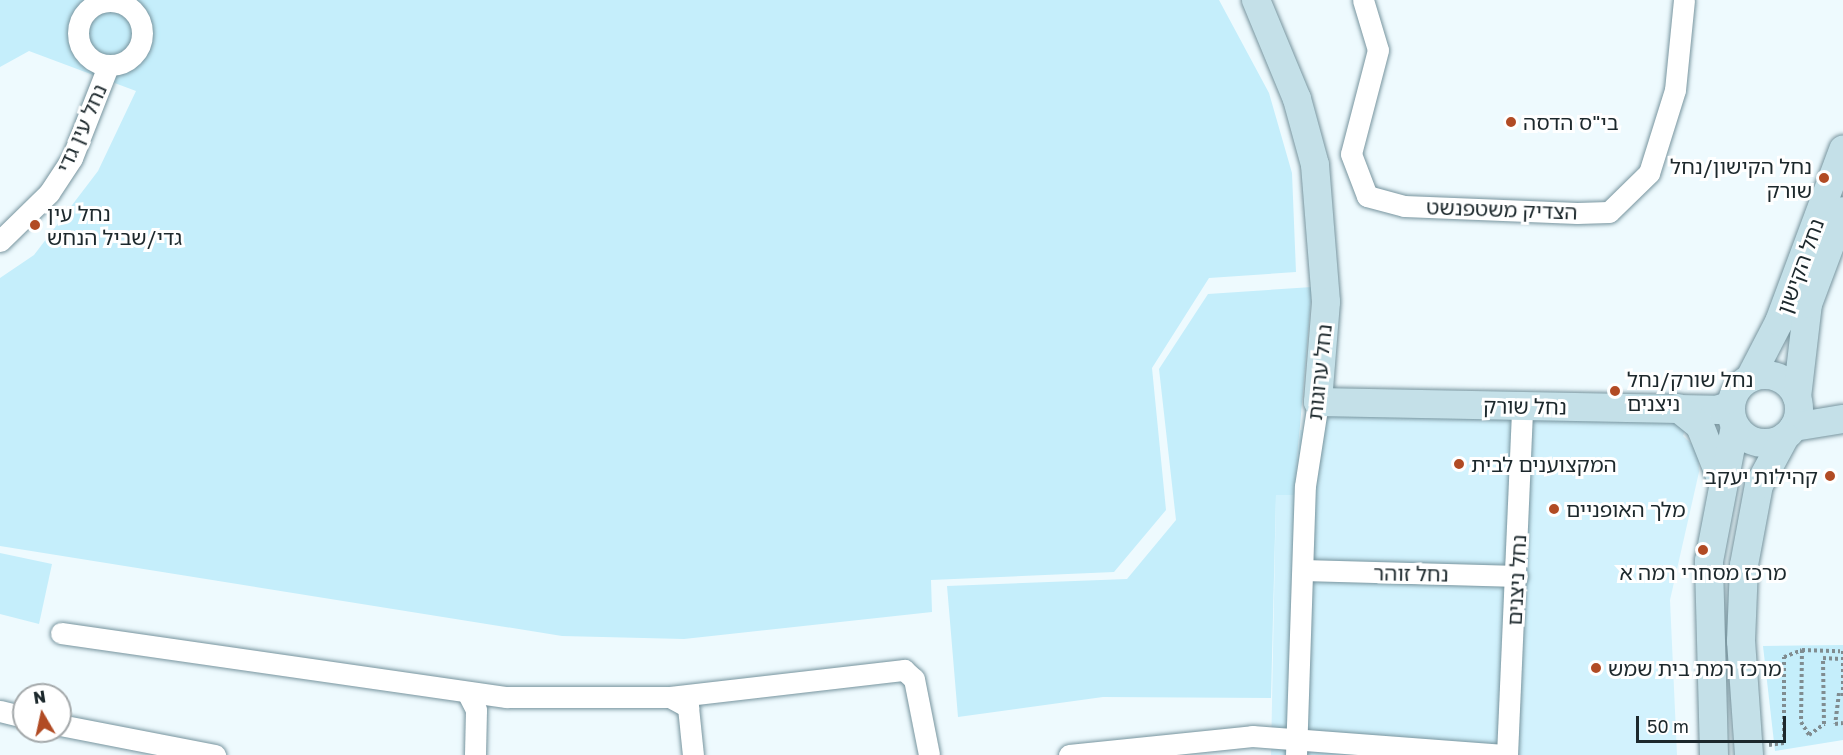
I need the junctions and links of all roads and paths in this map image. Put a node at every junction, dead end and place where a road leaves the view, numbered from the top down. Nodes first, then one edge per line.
1 (1256, 0) edge
2 (1363, 0) edge
3 (1684, 0) edge
4 (108, 66) dead end
5 (1843, 150) edge
6 (1843, 211) edge
7 (0, 241) edge
8 (1750, 378) junction
9 (1318, 402) junction
10 (1521, 406) junction
11 (1678, 408) junction
12 (1843, 412) edge
13 (1794, 415) junction
14 (1733, 416) junction
15 (1843, 419) edge
16 (1722, 481) junction
17 (1304, 570) junction
18 (1517, 576) junction
19 (61, 633) dead end
20 (1802, 650) junction
21 (1842, 651) edge
22 (1841, 659) junction
23 (467, 692) junction
24 (1839, 692) junction
25 (670, 697) junction
26 (1843, 698) edge
27 (1843, 723) edge
28 (72, 727) edge
29 (1296, 747) edge
30 (1759, 750) edge
31 (215, 755) edge
32 (476, 755) edge
33 (693, 755) edge
34 (929, 755) edge
35 (1069, 755) edge
36 (1507, 755) edge
37 (1714, 755) edge

1 - 9 main road, נחל ערוגות
2 - 3 street, הצדיק משטפנשט
4 - 7 street, נחל עין גדי
5 - 8 main road, נחל הקישון
6 - 13 main road
8 - 13 main road
8 - 14 main road
9 - 10 main road, נחל שורק
9 - 17 street, נחל ערוגות
10 - 11 main road, נחל שורק
10 - 18 street, נחל ניצנים
11 - 14 main road, נחל שורק
11 - 16 main road
12 - 13 main road
13 - 14 main road
13 - 15 main road
13 - 30 main road
14 - 16 main road
16 - 37 main road
17 - 18 street, נחל זוהר
17 - 29 street, נחל ערוגות
18 - 36 street, נחל ניצנים
19 - 23 street
20 - 21 path
20 - 22 path
20 - 30 path
21 - 22 path
22 - 24 path
23 - 25 street
23 - 32 street
24 - 26 path
24 - 27 path
25 - 33 street
25 - 34 street
28 - 31 street
29 - 35 street
29 - 36 street, נחל ניצנים

